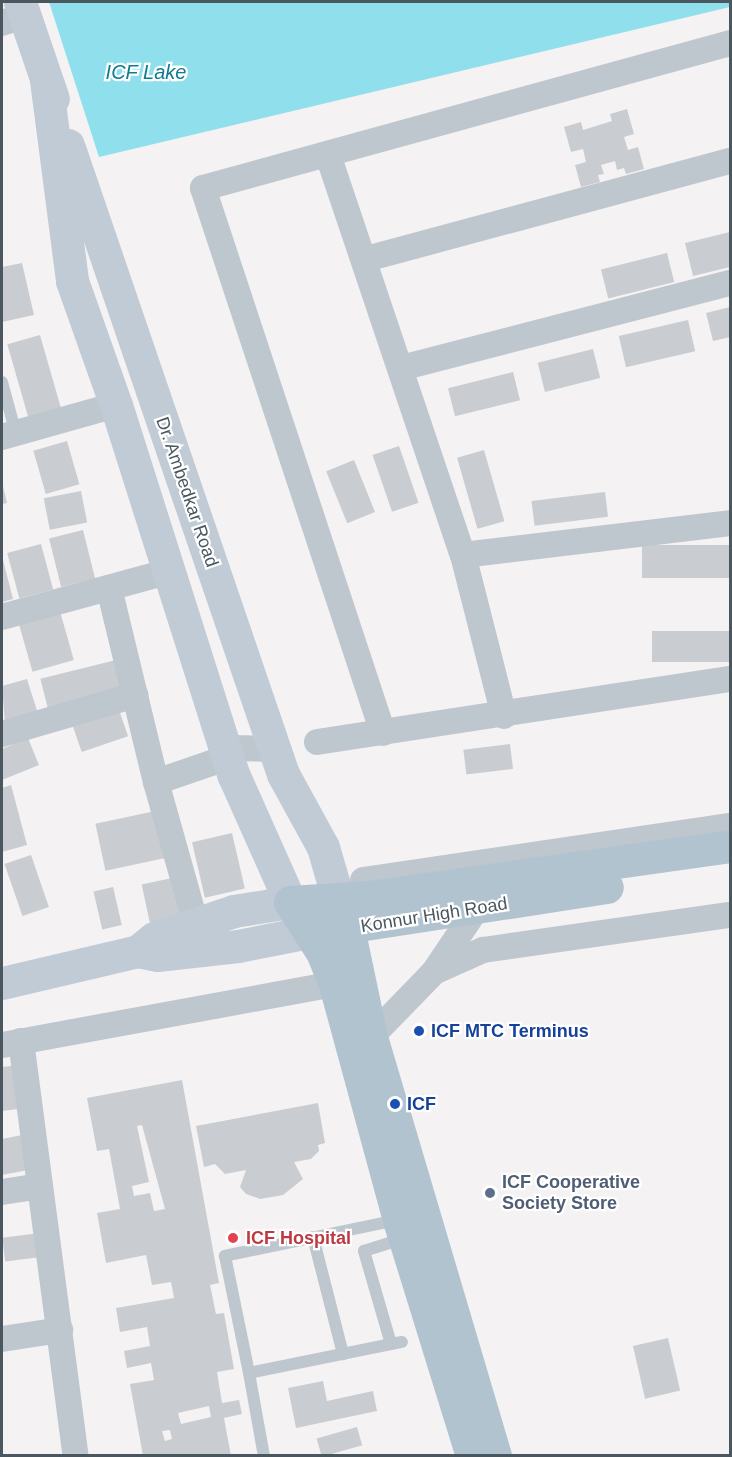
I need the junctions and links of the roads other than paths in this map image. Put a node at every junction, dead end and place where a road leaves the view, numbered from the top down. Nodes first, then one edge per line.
1 (16, 13) edge
2 (730, 43) edge
3 (46, 80) junction
4 (328, 155) junction
5 (730, 161) edge
6 (366, 259) junction
7 (730, 283) edge
8 (401, 368) junction
9 (2, 382) edge
10 (116, 405) junction
11 (9, 436) edge
12 (730, 523) edge
13 (462, 555) junction
14 (170, 572) junction
15 (110, 588) junction
16 (2, 617) edge
17 (730, 679) edge
18 (135, 695) junction
19 (504, 716) junction
20 (383, 733) junction
21 (2, 734) edge
22 (317, 742) dead end
23 (275, 749) junction
24 (228, 753) junction
25 (156, 782) junction
26 (730, 826) edge
27 (730, 846) edge
28 (730, 868) edge
29 (363, 880) dead end
30 (290, 902) junction
31 (477, 908) junction
32 (343, 914) junction
33 (730, 915) edge
34 (196, 924) junction
35 (309, 932) junction
36 (138, 951) junction
37 (434, 972) junction
38 (2, 983) edge
39 (335, 984) junction
40 (371, 1037) junction
41 (11, 1043) edge
42 (40, 1186) junction
43 (2, 1192) edge
44 (415, 1225) junction
45 (313, 1237) junction
46 (60, 1330) junction
47 (2, 1339) edge
48 (343, 1354) junction
49 (249, 1373) junction
50 (76, 1455) edge
51 (264, 1455) edge
52 (472, 1455) edge
53 (495, 1455) edge

1 - 3 main road, Dr. Ambedkar Road
2 - 4 street
3 - 10 main road, Dr. Ambedkar Road
3 - 23 main road, Dr. Ambedkar Road
4 - 6 street
4 - 20 street
5 - 6 street
6 - 8 street
7 - 8 street
8 - 13 street
9 - 11 lane
10 - 11 street
10 - 14 main road, Dr. Ambedkar Road
12 - 13 street
13 - 19 street
14 - 15 street
14 - 24 main road, Dr. Ambedkar Road
15 - 16 street
15 - 18 street
17 - 19 street
18 - 21 street
18 - 25 street
19 - 20 street
20 - 22 street
23 - 24 street
23 - 32 main road, Dr. Ambedkar Road
24 - 25 street
24 - 30 main road, Dr. Ambedkar Road
25 - 34 street
26 - 29 street
27 - 32 main road
28 - 31 main road, Konnur High Road
30 - 32 main road
30 - 34 main road, Konnur High Road
30 - 35 main road
31 - 32 main road, Konnur High Road
31 - 37 street
32 - 35 main road, Konnur High Road
32 - 40 main road
33 - 37 street
34 - 36 main road, Konnur High Road
35 - 36 main road, Konnur High Road
35 - 39 main road
36 - 38 main road, Konnur High Road
37 - 40 street
39 - 41 street
39 - 44 main road
40 - 44 main road
41 - 42 street
42 - 43 street
42 - 46 street
44 - 45 lane
44 - 48 lane
44 - 52 main road
44 - 53 main road
45 - 48 lane
45 - 49 lane
46 - 47 street
46 - 50 street
48 - 49 lane
49 - 51 lane

